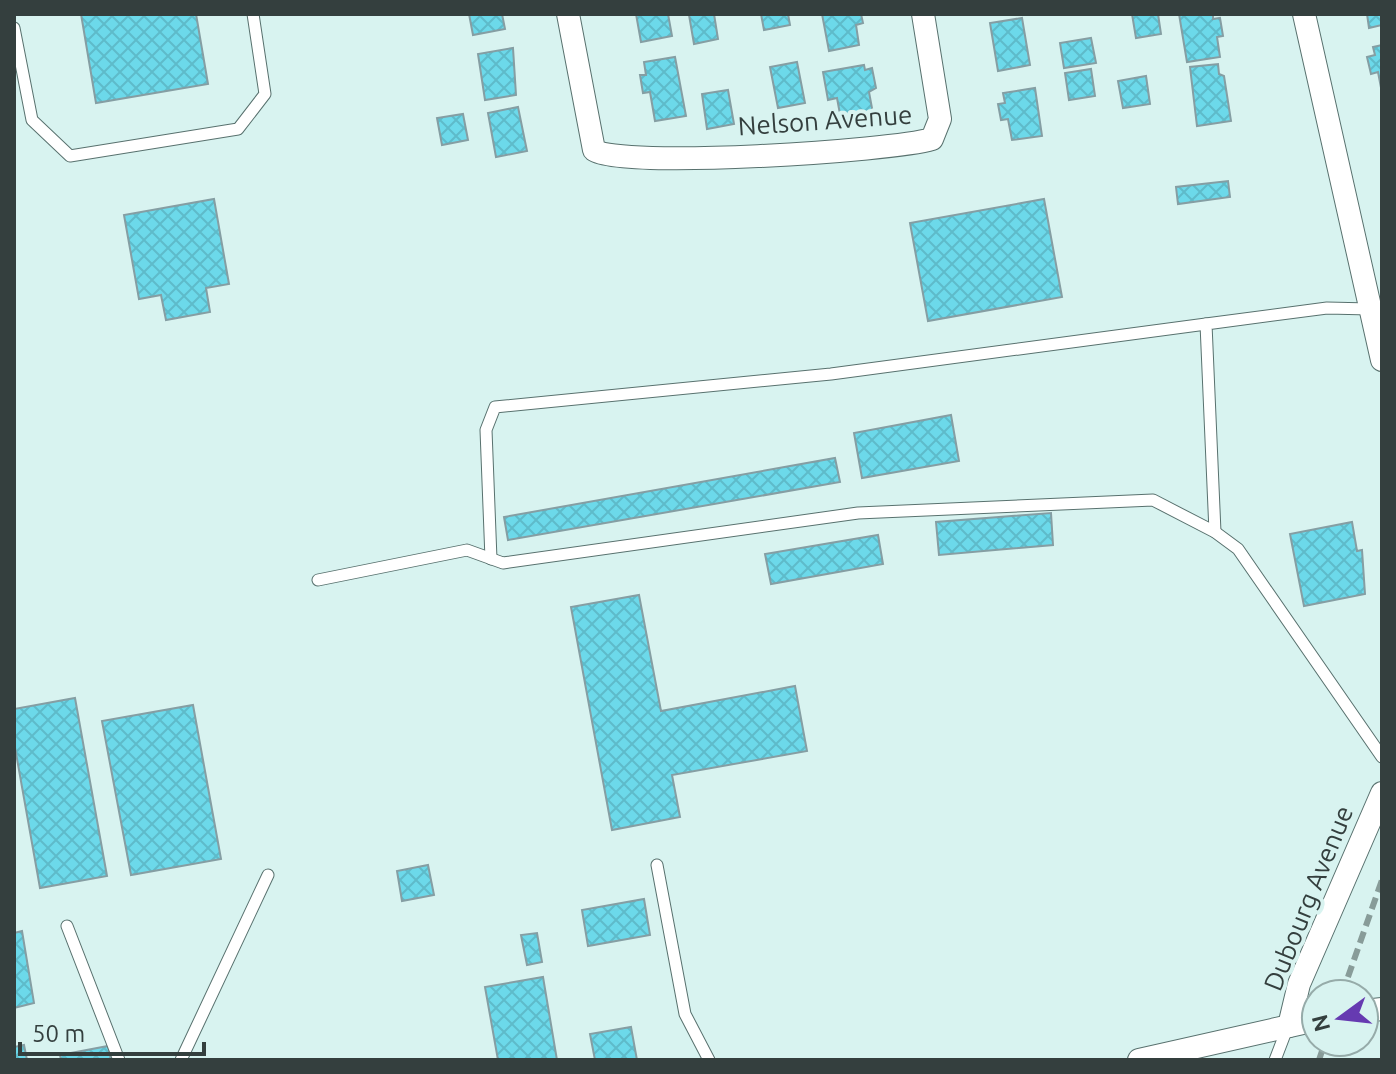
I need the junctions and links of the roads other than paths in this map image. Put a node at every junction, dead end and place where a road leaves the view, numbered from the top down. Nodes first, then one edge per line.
1 (253, 14) edge
2 (568, 14) edge
3 (923, 14) edge
4 (1304, 14) edge
5 (14, 28) edge
6 (1370, 309) junction
7 (1206, 324) junction
8 (1382, 360) edge
9 (1215, 532) junction
10 (491, 559) junction
11 (318, 580) dead end
12 (1382, 757) edge
13 (1382, 793) edge
14 (657, 865) dead end
15 (268, 875) dead end
16 (67, 926) dead end
17 (1300, 1024) edge
18 (1289, 1026) junction
19 (119, 1060) edge
20 (181, 1060) edge
21 (709, 1060) edge
22 (1139, 1060) edge
23 (1275, 1060) edge

1 - 5 lane
2 - 3 street, Nelson Avenue
4 - 6 street
6 - 7 lane
6 - 8 street
7 - 9 lane
7 - 10 lane
9 - 10 lane
9 - 12 lane
10 - 11 lane
13 - 18 street, Dubourg Avenue
14 - 21 lane
15 - 20 lane
16 - 19 lane
17 - 18 street
18 - 22 street
18 - 23 lane

